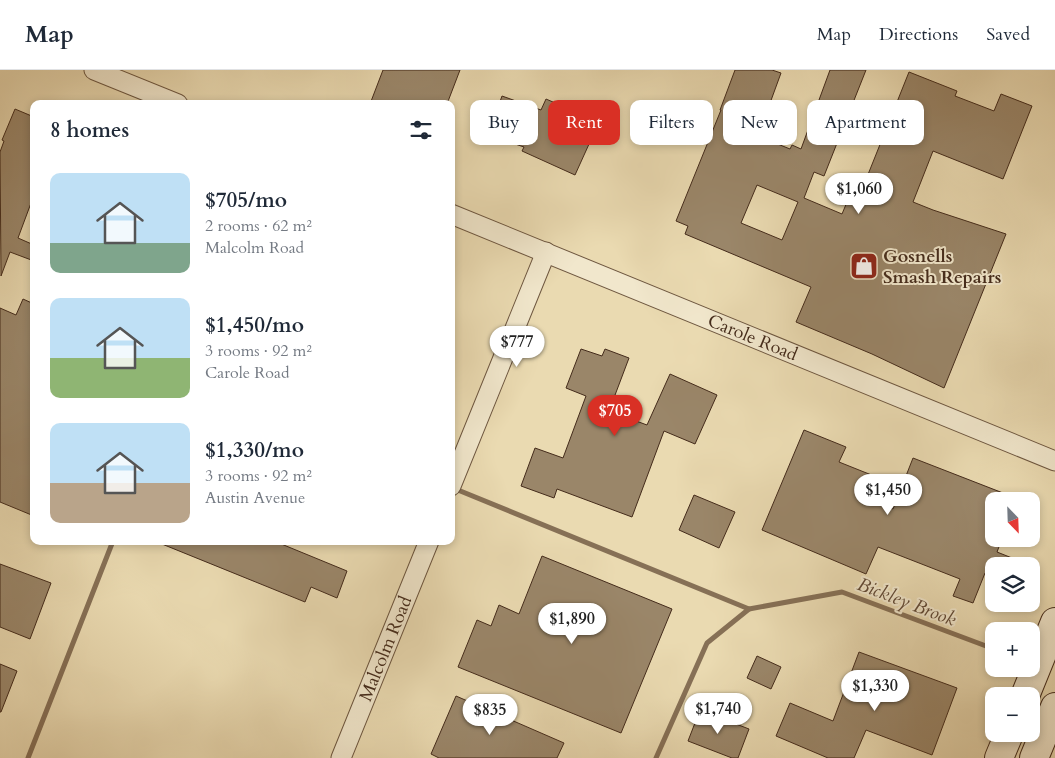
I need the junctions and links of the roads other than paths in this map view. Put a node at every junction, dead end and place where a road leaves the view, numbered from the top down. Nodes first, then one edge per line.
1 (94, 70) edge
2 (168, 100) edge
3 (455, 216) edge
4 (546, 252) junction
5 (1055, 461) edge
6 (455, 477) edge
7 (427, 545) edge
8 (1055, 622) edge
9 (1029, 687) edge
10 (1055, 707) edge
11 (1006, 742) edge
12 (341, 758) edge
13 (999, 758) edge
14 (1034, 758) edge

1 - 2 street
3 - 4 street, Carole Road
4 - 5 street, Carole Road
4 - 6 street
7 - 12 street, Malcolm Road
8 - 9 main road
10 - 14 main road
11 - 13 main road

